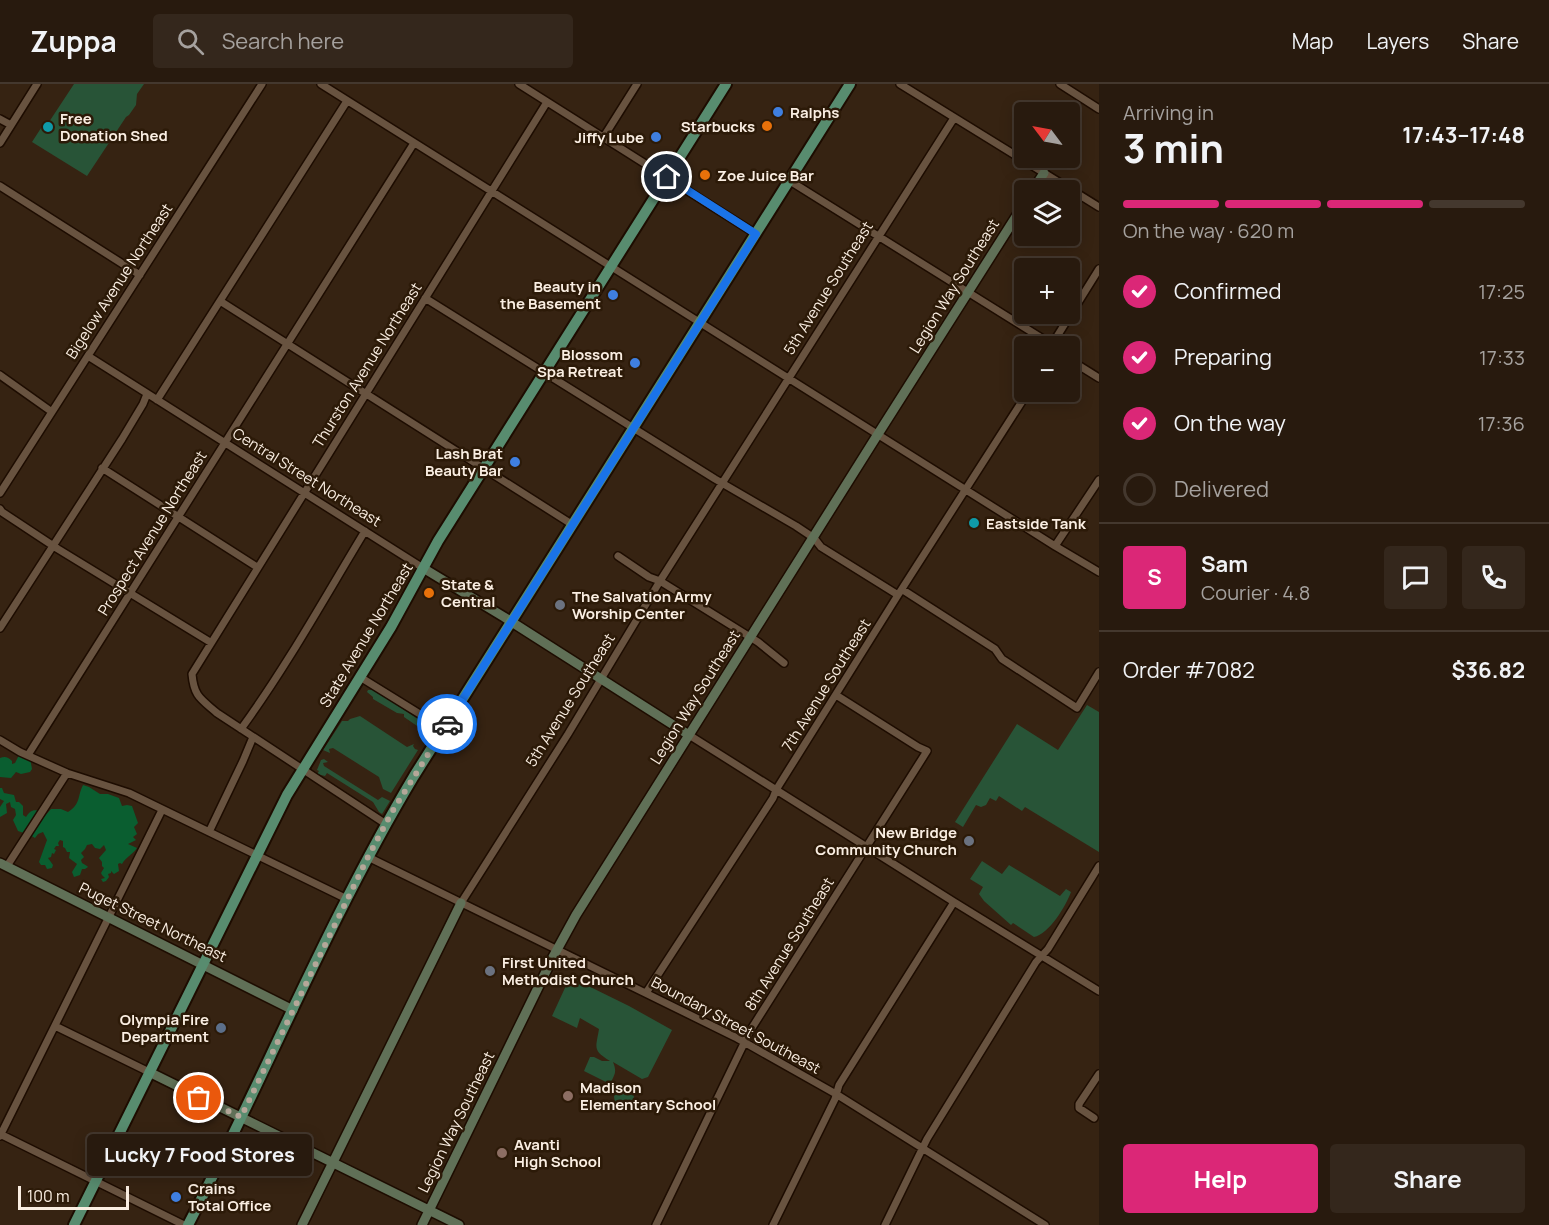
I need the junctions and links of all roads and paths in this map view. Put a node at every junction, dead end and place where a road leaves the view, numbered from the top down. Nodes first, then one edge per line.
1 (37, 84) edge
2 (262, 84) edge
3 (321, 84) edge
4 (519, 84) edge
5 (637, 84) edge
6 (726, 84) edge
7 (850, 84) edge
8 (900, 84) edge
9 (1060, 84) edge
10 (347, 101) junction
11 (547, 102) junction
12 (1099, 109) edge
13 (954, 118) junction
14 (0, 119) edge
15 (11, 125) junction
16 (603, 138) junction
17 (0, 143) edge
18 (414, 143) junction
19 (1044, 173) junction
20 (667, 177) junction
21 (1039, 180) edge
22 (790, 181) junction
23 (0, 186) edge
24 (491, 192) junction
25 (1099, 207) edge
26 (1014, 220) edge
27 (756, 234) junction
28 (879, 237) junction
29 (611, 267) junction
30 (1099, 269) edge
31 (140, 275) junction
32 (968, 292) junction
33 (425, 298) junction
34 (220, 302) junction
35 (700, 322) junction
36 (1038, 336) edge
37 (1057, 336) edge
38 (288, 344) junction
39 (88, 356) junction
40 (1080, 366) edge
41 (544, 372) junction
42 (0, 375) edge
43 (789, 378) junction
44 (1099, 378) edge
45 (366, 393) junction
46 (147, 394) junction
47 (157, 400) junction
48 (1022, 402) edge
49 (52, 412) junction
50 (634, 428) junction
51 (878, 434) junction
52 (225, 444) junction
53 (102, 468) junction
54 (484, 468) junction
55 (1099, 480) edge
56 (723, 484) junction
57 (966, 490) junction
58 (0, 493) edge
59 (304, 493) junction
60 (0, 509) edge
61 (178, 518) junction
62 (573, 525) junction
63 (365, 531) junction
64 (814, 538) junction
65 (53, 545) junction
66 (1055, 546) junction
67 (618, 556) dead end
68 (257, 567) junction
69 (423, 568) junction
70 (1099, 572) edge
71 (660, 581) junction
72 (900, 592) junction
73 (129, 594) junction
74 (512, 622) junction
75 (0, 628) edge
76 (751, 638) junction
77 (210, 642) junction
78 (784, 663) dead end
79 (1099, 672) edge
80 (360, 677) junction
81 (601, 679) junction
82 (836, 695) junction
83 (241, 729) junction
84 (444, 729) junction
85 (689, 735) junction
86 (253, 737) junction
87 (0, 740) edge
88 (28, 755) junction
89 (303, 768) junction
90 (67, 773) junction
91 (776, 790) junction
92 (162, 810) junction
93 (386, 824) junction
94 (208, 832) junction
95 (866, 846) junction
96 (256, 855) junction
97 (368, 857) junction
98 (3, 865) edge
99 (1099, 866) edge
100 (347, 899) junction
101 (954, 902) junction
102 (461, 903) junction
103 (109, 917) junction
104 (557, 949) junction
105 (1041, 956) junction
106 (202, 963) junction
107 (1099, 991) edge
108 (646, 993) junction
109 (293, 1010) junction
110 (55, 1026) junction
111 (745, 1042) junction
112 (149, 1072) junction
113 (1099, 1074) edge
114 (836, 1094) junction
115 (241, 1117) junction
116 (1094, 1118) dead end
117 (0, 1135) edge
118 (923, 1148) junction
119 (333, 1163) junction
120 (95, 1181) junction
121 (429, 1210) junction
122 (74, 1225) edge
123 (186, 1225) edge
124 (302, 1225) edge
125 (422, 1225) edge
126 (459, 1225) edge
127 (656, 1225) edge
128 (773, 1225) edge
129 (885, 1225) edge
130 (1045, 1225) edge

1 - 15 street
2 - 31 street, Bigelow Avenue Northeast
3 - 10 street
4 - 11 street
5 - 16 street
6 - 20 main road, State Avenue Northeast
7 - 22 main road
8 - 13 street
9 - 12 street
10 - 18 street
10 - 34 street
11 - 16 street
11 - 24 street, Thurston Avenue Northeast
13 - 19 street
13 - 28 street, 5th Avenue Southeast
14 - 15 street
15 - 17 street
16 - 20 street
18 - 24 street
18 - 38 street, Prospect Avenue Northeast
19 - 21 street
19 - 25 street
20 - 27 street
20 - 29 main road, State Avenue Northeast
22 - 27 main road
22 - 28 street
23 - 31 street
24 - 29 street
24 - 33 street, Thurston Avenue Northeast
26 - 32 street, Legion Way Southeast
27 - 35 main road
28 - 32 street
28 - 43 street, 5th Avenue Southeast
29 - 35 street
29 - 41 main road, State Avenue Northeast
30 - 37 street
31 - 39 street, Bigelow Avenue Northeast
32 - 36 street
32 - 51 street, Legion Way Southeast
33 - 41 street
33 - 45 street, Thurston Avenue Northeast
34 - 38 street
34 - 47 street
35 - 43 street
35 - 50 main road
38 - 45 street
38 - 52 street, Prospect Avenue Northeast
39 - 46 street, Central Street Northeast
39 - 49 street, Bigelow Avenue Northeast
40 - 44 street
41 - 50 street
41 - 54 main road, State Avenue Northeast
42 - 49 street
43 - 51 street
43 - 56 street, 5th Avenue Southeast
45 - 54 street
45 - 59 street, Thurston Avenue Northeast
46 - 47 street, Central Street Northeast
46 - 53 street
47 - 52 street, Central Street Northeast
48 - 57 street, 7th Avenue Southeast
49 - 58 street, Bigelow Avenue Northeast
50 - 56 street
50 - 62 main road
51 - 57 street
51 - 64 street, Legion Way Southeast
52 - 59 street, Central Street Northeast
52 - 61 street, Prospect Avenue Northeast
53 - 61 street
53 - 65 street
54 - 62 street
54 - 69 main road, State Avenue Northeast
55 - 66 street
56 - 64 street
56 - 71 street, 5th Avenue Southeast
57 - 66 street
57 - 72 street, 7th Avenue Southeast
59 - 63 street, Central Street Northeast
59 - 68 street, Thurston Avenue Northeast
60 - 65 street
61 - 68 street
61 - 73 street, Prospect Avenue Northeast
62 - 74 main road
63 - 69 street, Central Street Northeast
63 - 83 street
64 - 72 street
64 - 76 street, Legion Way Southeast
65 - 73 street
65 - 75 street
66 - 70 street
67 - 71 street
68 - 77 street, Thurston Avenue Northeast
69 - 74 street, Central Street Northeast
69 - 80 main road, State Avenue Northeast
71 - 76 street
71 - 81 street, 5th Avenue Southeast
72 - 79 street
72 - 82 street, 7th Avenue Southeast
73 - 77 street
73 - 88 street, Prospect Avenue Northeast
74 - 81 street, Central Street Northeast
74 - 84 main road
76 - 78 street
76 - 85 street, Legion Way Southeast
77 - 83 street, Thurston Avenue Northeast
80 - 84 street
80 - 89 main road, State Avenue Northeast
81 - 85 street, Central Street Northeast
81 - 102 street, 5th Avenue Southeast
82 - 91 street, 7th Avenue Southeast
82 - 95 street, 8th Avenue Southeast
83 - 86 street
84 - 93 main road
85 - 91 street
85 - 104 street, Legion Way Southeast
86 - 89 street
86 - 94 street
87 - 88 street
88 - 90 street
89 - 93 street
89 - 96 main road, State Avenue Northeast
90 - 92 street
90 - 98 street
91 - 95 street
91 - 108 street, 7th Avenue Southeast
92 - 94 street
92 - 103 street
93 - 97 main road
94 - 96 street
95 - 101 street
95 - 111 street, 8th Avenue Southeast
96 - 100 street
96 - 106 main road, State Avenue Northeast
97 - 100 main road
97 - 102 street, Boundary Street Southeast
98 - 103 street, Puget Street Northeast
99 - 105 street
100 - 109 main road
101 - 105 street
101 - 114 street
102 - 104 street, Boundary Street Southeast
102 - 119 street, 5th Avenue Southeast
103 - 106 street, Puget Street Northeast
103 - 110 street
104 - 108 street, Boundary Street Southeast
104 - 121 street, Legion Way Southeast
105 - 107 street
105 - 118 street
106 - 109 street, Puget Street Northeast
106 - 112 main road, State Avenue Northeast
108 - 111 street, Boundary Street Southeast
109 - 115 main road
110 - 112 street
110 - 117 street
111 - 114 street, Boundary Street Southeast
111 - 127 street, 8th Avenue Southeast
112 - 115 street
112 - 120 main road, State Avenue Northeast
113 - 116 street
114 - 118 street, Boundary Street Southeast
114 - 128 street
115 - 119 street
115 - 123 main road
117 - 120 street
118 - 129 street
118 - 130 street, Boundary Street Southeast
119 - 121 street
119 - 124 street, 5th Avenue Southeast
120 - 122 main road, State Avenue Northeast
120 - 123 street
121 - 125 street, Legion Way Southeast
121 - 126 street

